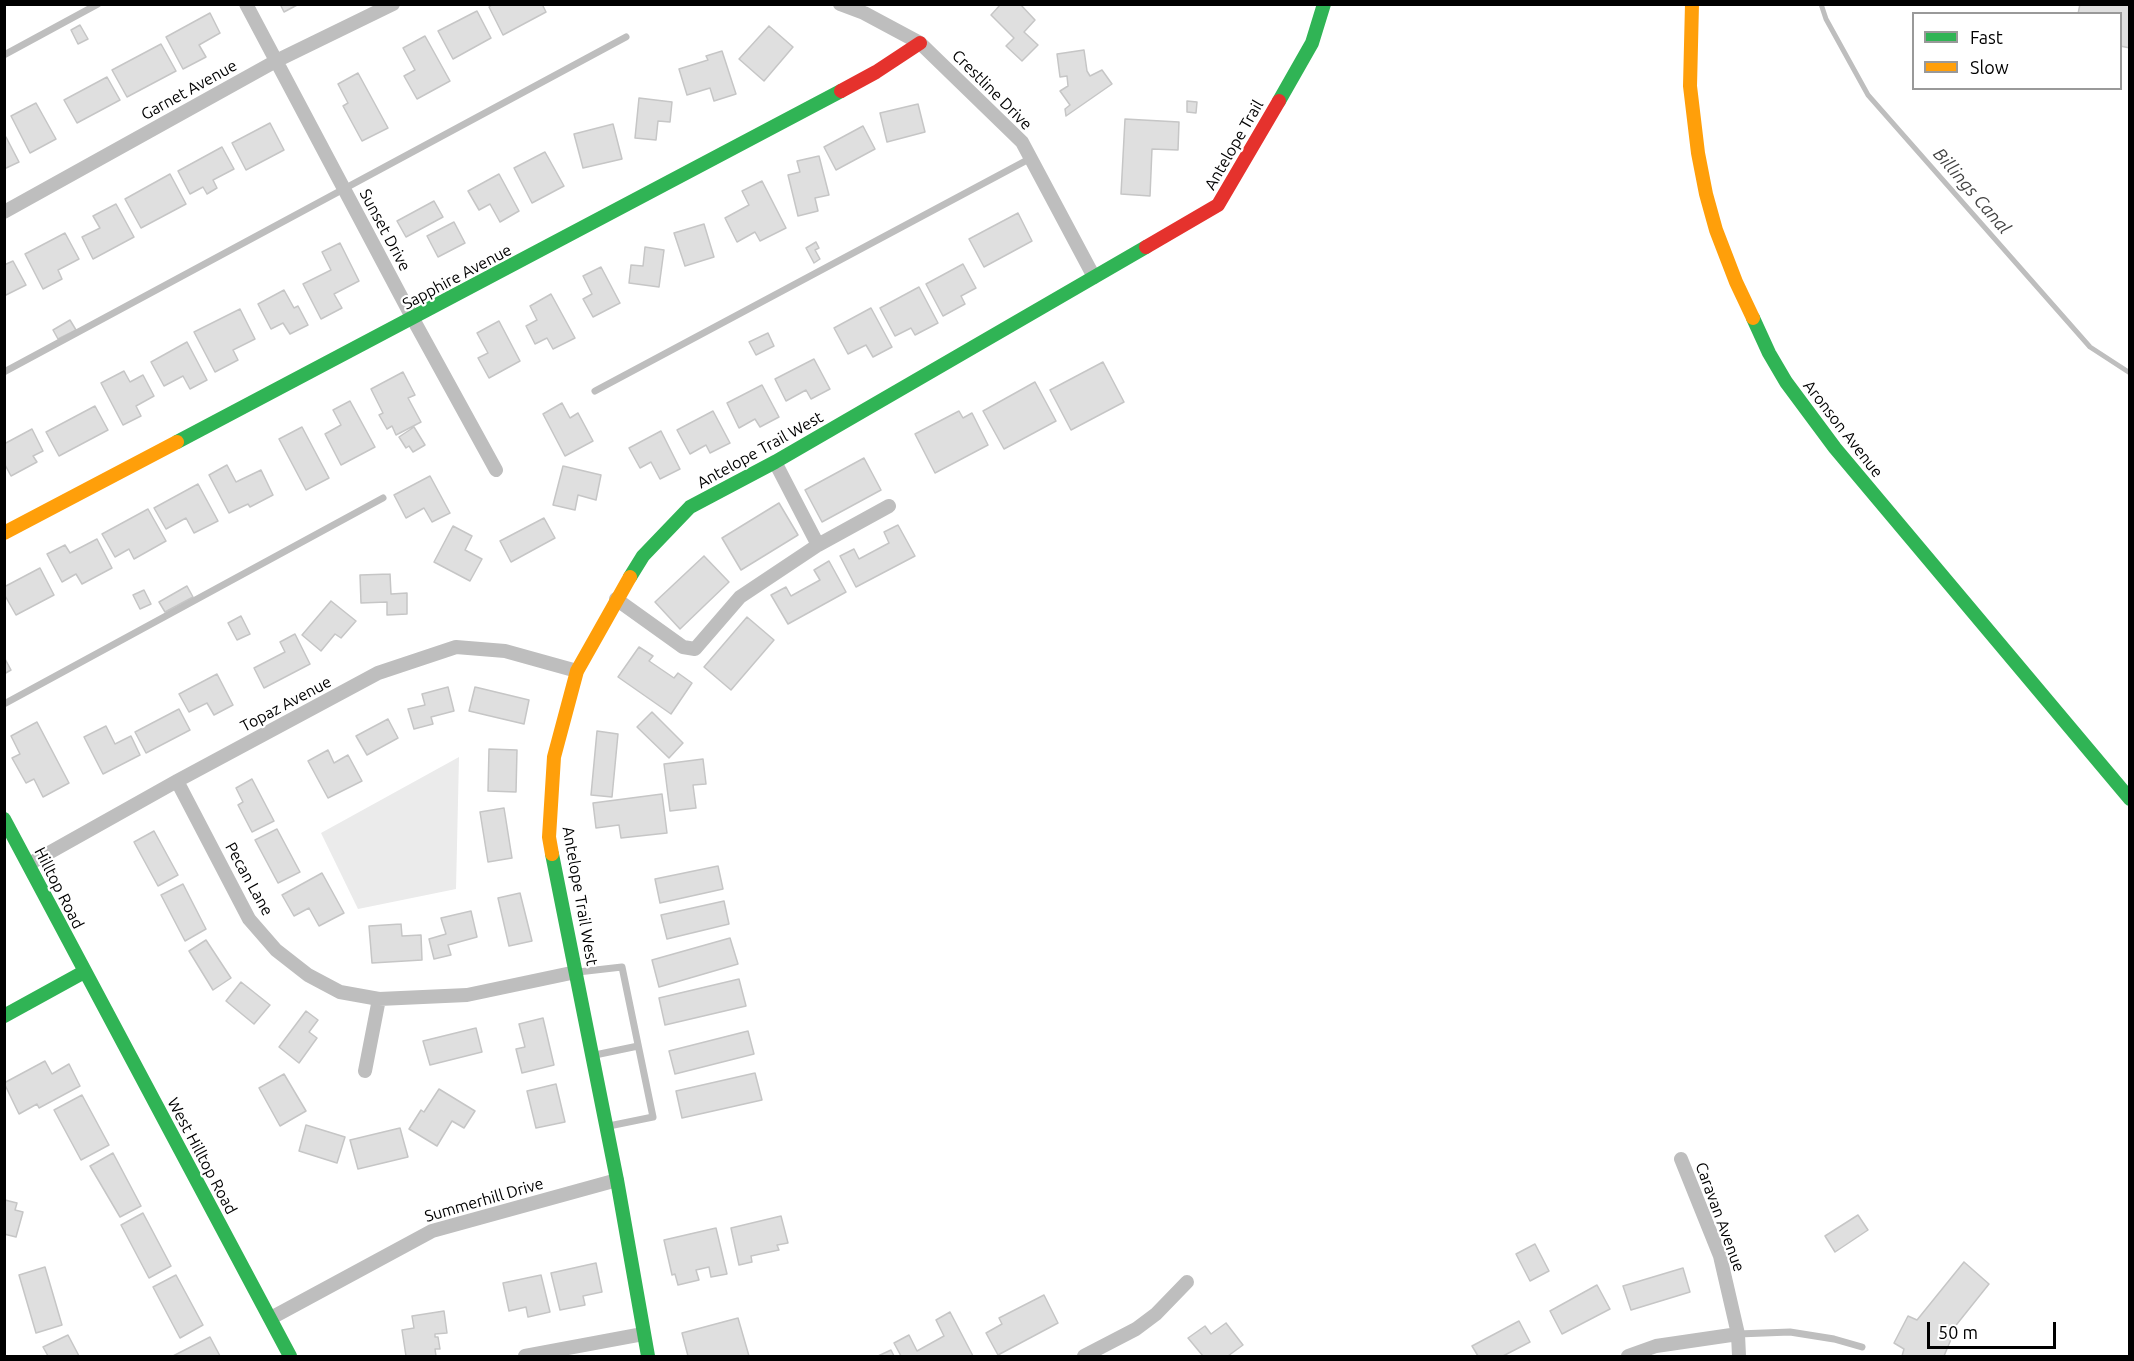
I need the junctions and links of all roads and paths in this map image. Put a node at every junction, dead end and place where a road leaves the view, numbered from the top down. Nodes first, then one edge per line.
1 (98, 4) edge
2 (246, 4) edge
3 (393, 4) edge
4 (840, 4) edge
5 (1324, 4) edge
6 (1692, 4) edge
7 (626, 37) dead end
8 (920, 43) junction
9 (4, 55) edge
10 (276, 61) junction
11 (1031, 158) junction
12 (345, 190) junction
13 (4, 212) edge
14 (1094, 277) junction
15 (413, 319) junction
16 (4, 372) edge
17 (595, 391) dead end
18 (775, 462) junction
19 (496, 470) dead end
20 (383, 498) dead end
21 (889, 506) dead end
22 (4, 533) edge
23 (818, 545) junction
24 (616, 599) junction
25 (577, 671) junction
26 (4, 704) edge
27 (177, 781) junction
28 (2130, 799) edge
29 (4, 819) edge
30 (29, 864) junction
31 (84, 972) junction
32 (576, 972) junction
33 (379, 999) junction
34 (4, 1016) edge
35 (638, 1046) junction
36 (592, 1055) junction
37 (365, 1071) dead end
38 (607, 1127) junction
39 (1682, 1159) dead end
40 (617, 1180) junction
41 (1187, 1282) dead end
42 (271, 1318) junction
43 (643, 1334) junction
44 (1738, 1334) junction
45 (1862, 1347) dead end
46 (290, 1356) edge
47 (525, 1356) edge
48 (648, 1356) edge
49 (1084, 1356) edge
50 (1628, 1356) edge
51 (1739, 1356) edge

1 - 9 lane
2 - 10 street, Sunset Drive
3 - 10 street, Garnet Avenue
4 - 8 street, Crestline Drive
5 - 14 street, Antelope Trail
6 - 28 street, Aronson Avenue
7 - 12 lane
8 - 11 street, Crestline Drive
8 - 15 street, Sapphire Avenue
10 - 12 street, Sunset Drive
10 - 13 street, Garnet Avenue
11 - 14 street, Crestline Drive
11 - 17 lane
12 - 15 street, Sunset Drive
12 - 16 lane
14 - 18 street, Antelope Trail West
15 - 19 street, Sunset Drive
15 - 22 street, Sapphire Avenue
18 - 23 street
18 - 24 street, Antelope Trail West
20 - 26 lane
21 - 23 street
23 - 24 street
24 - 25 street, Antelope Trail West
25 - 27 street, Topaz Avenue
25 - 32 street, Antelope Trail West
27 - 30 street, Topaz Avenue
27 - 33 street, Pecan Lane
29 - 30 street, Hilltop Road
30 - 31 street, Hilltop Road
31 - 34 street
31 - 42 street, West Hilltop Road
32 - 33 street, Pecan Lane
32 - 35 lane
32 - 36 street, Antelope Trail West
33 - 37 street
35 - 36 lane
35 - 38 lane
36 - 38 street, Antelope Trail West
38 - 40 street, Antelope Trail West
39 - 44 street, Caravan Avenue
40 - 42 street, Summerhill Drive
40 - 43 street, Antelope Trail West
41 - 49 street
42 - 46 street, West Hilltop Road
43 - 47 street
43 - 48 street, Antelope Trail West
44 - 45 lane
44 - 50 street
44 - 51 street, Caravan Avenue

